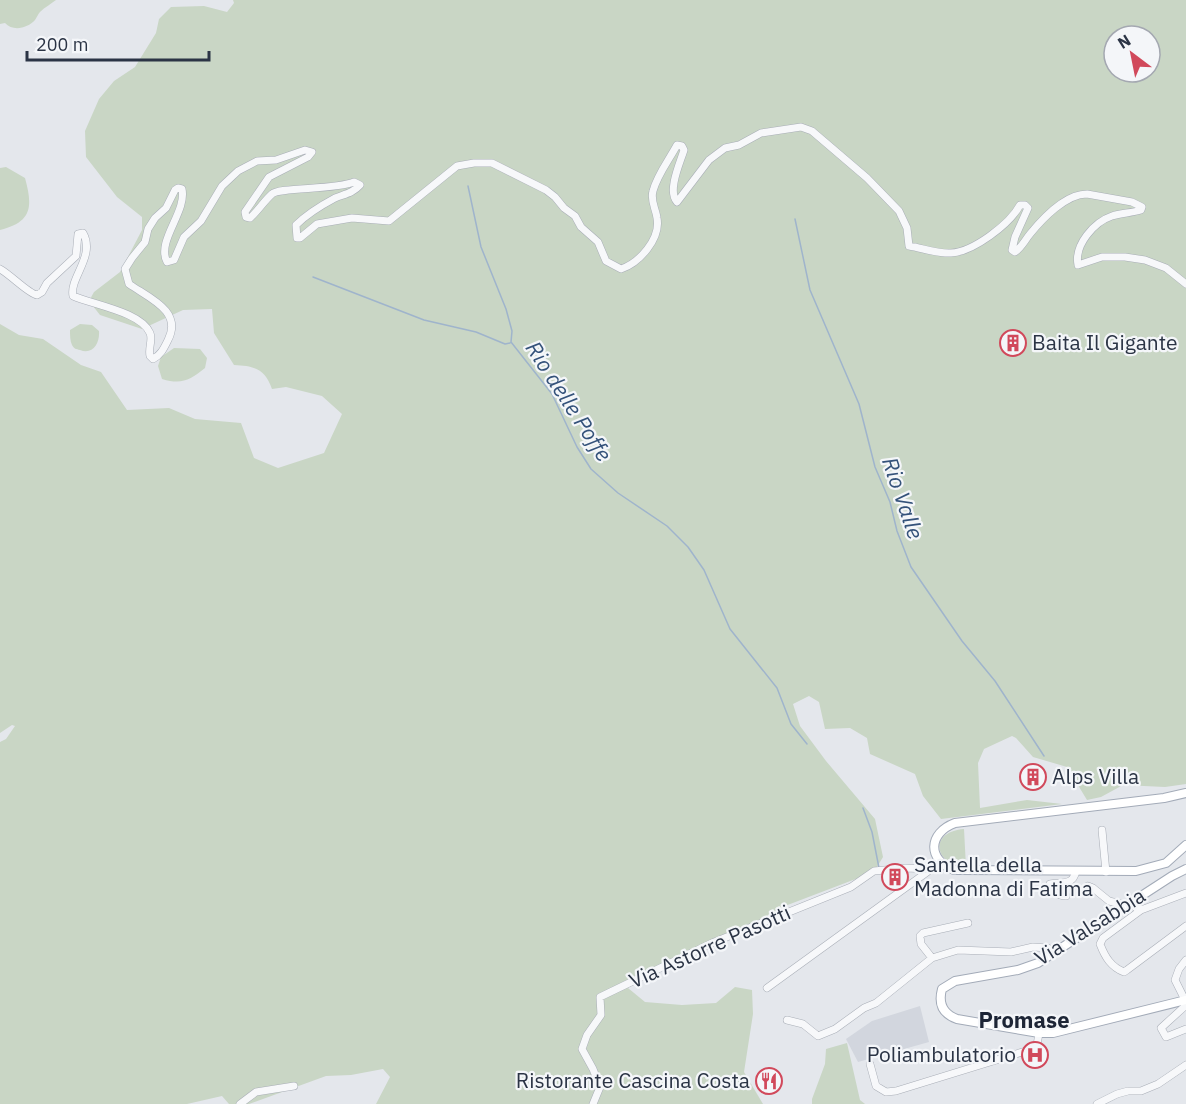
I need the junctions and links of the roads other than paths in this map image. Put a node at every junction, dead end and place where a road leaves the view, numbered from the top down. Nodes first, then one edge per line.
1 (0, 269) edge
2 (1186, 284) edge
3 (1186, 793) edge
4 (1102, 830) dead end
5 (1186, 845) edge
6 (940, 862) junction
7 (931, 869) junction
8 (1186, 869) edge
9 (1076, 871) junction
10 (1106, 872) junction
11 (1088, 886) dead end
12 (1186, 893) edge
13 (1066, 896) dead end
14 (1127, 905) junction
15 (1141, 909) junction
16 (968, 923) dead end
17 (1186, 926) edge
18 (1055, 953) junction
19 (932, 958) junction
20 (1186, 960) edge
21 (767, 988) dead end
22 (1186, 1000) edge
23 (787, 1020) dead end
24 (1186, 1029) edge
25 (1039, 1034) junction
26 (870, 1064) dead end
27 (1186, 1065) edge
28 (294, 1086) dead end
29 (240, 1104) edge
30 (593, 1104) edge
31 (1097, 1104) edge

1 - 2 street
3 - 6 main road
4 - 10 street, Via Valsabbia
5 - 10 main road, Via Valsabbia
6 - 7 street
6 - 9 main road, Via Valsabbia
7 - 21 street
7 - 30 street, Via Astorre Pasotti
8 - 14 main road, Via Valsabbia
9 - 10 main road, Via Valsabbia
9 - 13 street
11 - 14 street
12 - 15 street
14 - 15 street
14 - 18 main road, Via Valsabbia
15 - 17 street
16 - 19 street
18 - 19 street
18 - 25 main road, Via Valsabbia
19 - 23 street
20 - 22 street
22 - 24 street
22 - 25 main road, Via Valsabbia
25 - 26 street
27 - 31 street
28 - 29 street

